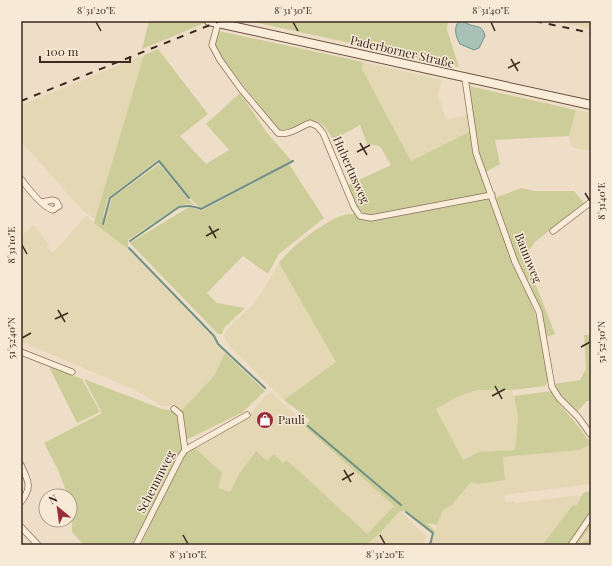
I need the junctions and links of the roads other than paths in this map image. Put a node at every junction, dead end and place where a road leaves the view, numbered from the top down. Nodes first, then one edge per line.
1 (209, 21) edge
2 (218, 23) junction
3 (465, 78) junction
4 (591, 105) edge
5 (21, 179) edge
6 (492, 195) junction
7 (42, 202) dead end
8 (591, 202) edge
9 (553, 231) dead end
10 (21, 352) edge
11 (72, 372) dead end
12 (174, 409) dead end
13 (247, 414) dead end
14 (591, 434) edge
15 (185, 450) junction
16 (21, 465) edge
17 (21, 502) edge
18 (591, 516) edge
19 (21, 527) edge
20 (38, 545) edge
21 (136, 545) edge
22 (571, 545) edge

1 - 2 main road, Paderborner Straße
2 - 3 main road, Paderborner Straße
2 - 6 street, Hubertusweg
3 - 4 main road, Paderborner Straße
3 - 6 street, Baumweg
5 - 7 street
6 - 14 street, Baumweg
8 - 9 street
10 - 11 street
12 - 15 street
13 - 15 street, Schemmweg
15 - 21 street, Schemmweg
16 - 17 street
18 - 22 street
19 - 20 street

